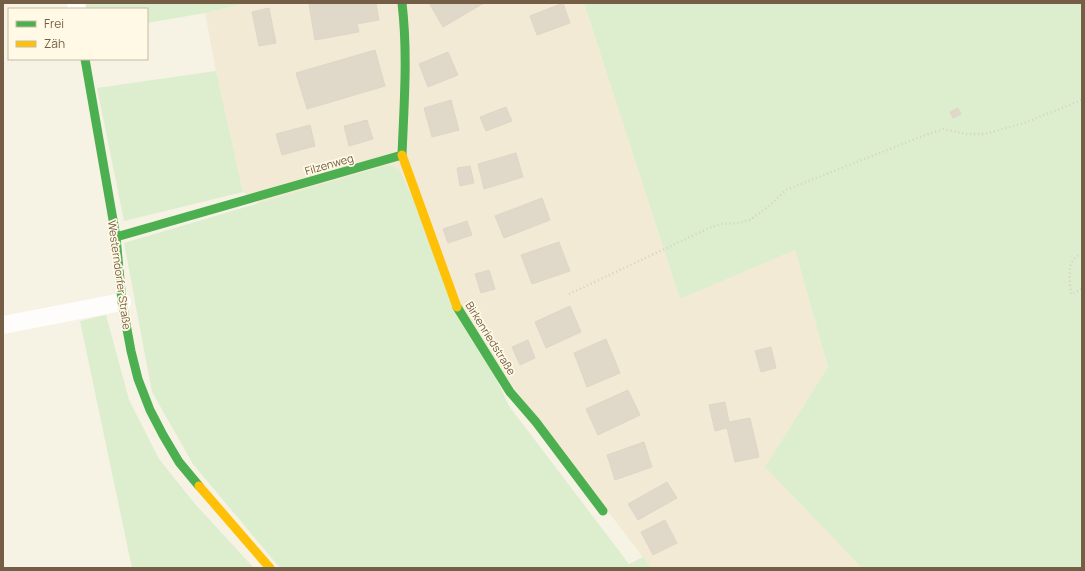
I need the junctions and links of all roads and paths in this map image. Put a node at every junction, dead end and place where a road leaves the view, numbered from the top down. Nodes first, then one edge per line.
1 (402, 3) edge
2 (85, 60) edge
3 (1082, 100) edge
4 (402, 155) junction
5 (116, 237) junction
6 (1082, 254) edge
7 (1082, 289) edge
8 (569, 294) dead end
9 (122, 302) junction
10 (3, 325) edge
11 (603, 511) dead end
12 (270, 568) edge

1 - 4 street
2 - 5 street, Westerndorfer Straße
3 - 8 path
4 - 5 street, Filzenweg
4 - 11 street, Birkenriedstraße
5 - 9 street, Westerndorfer Straße
6 - 7 path
9 - 10 street
9 - 12 street, Westerndorfer Straße

